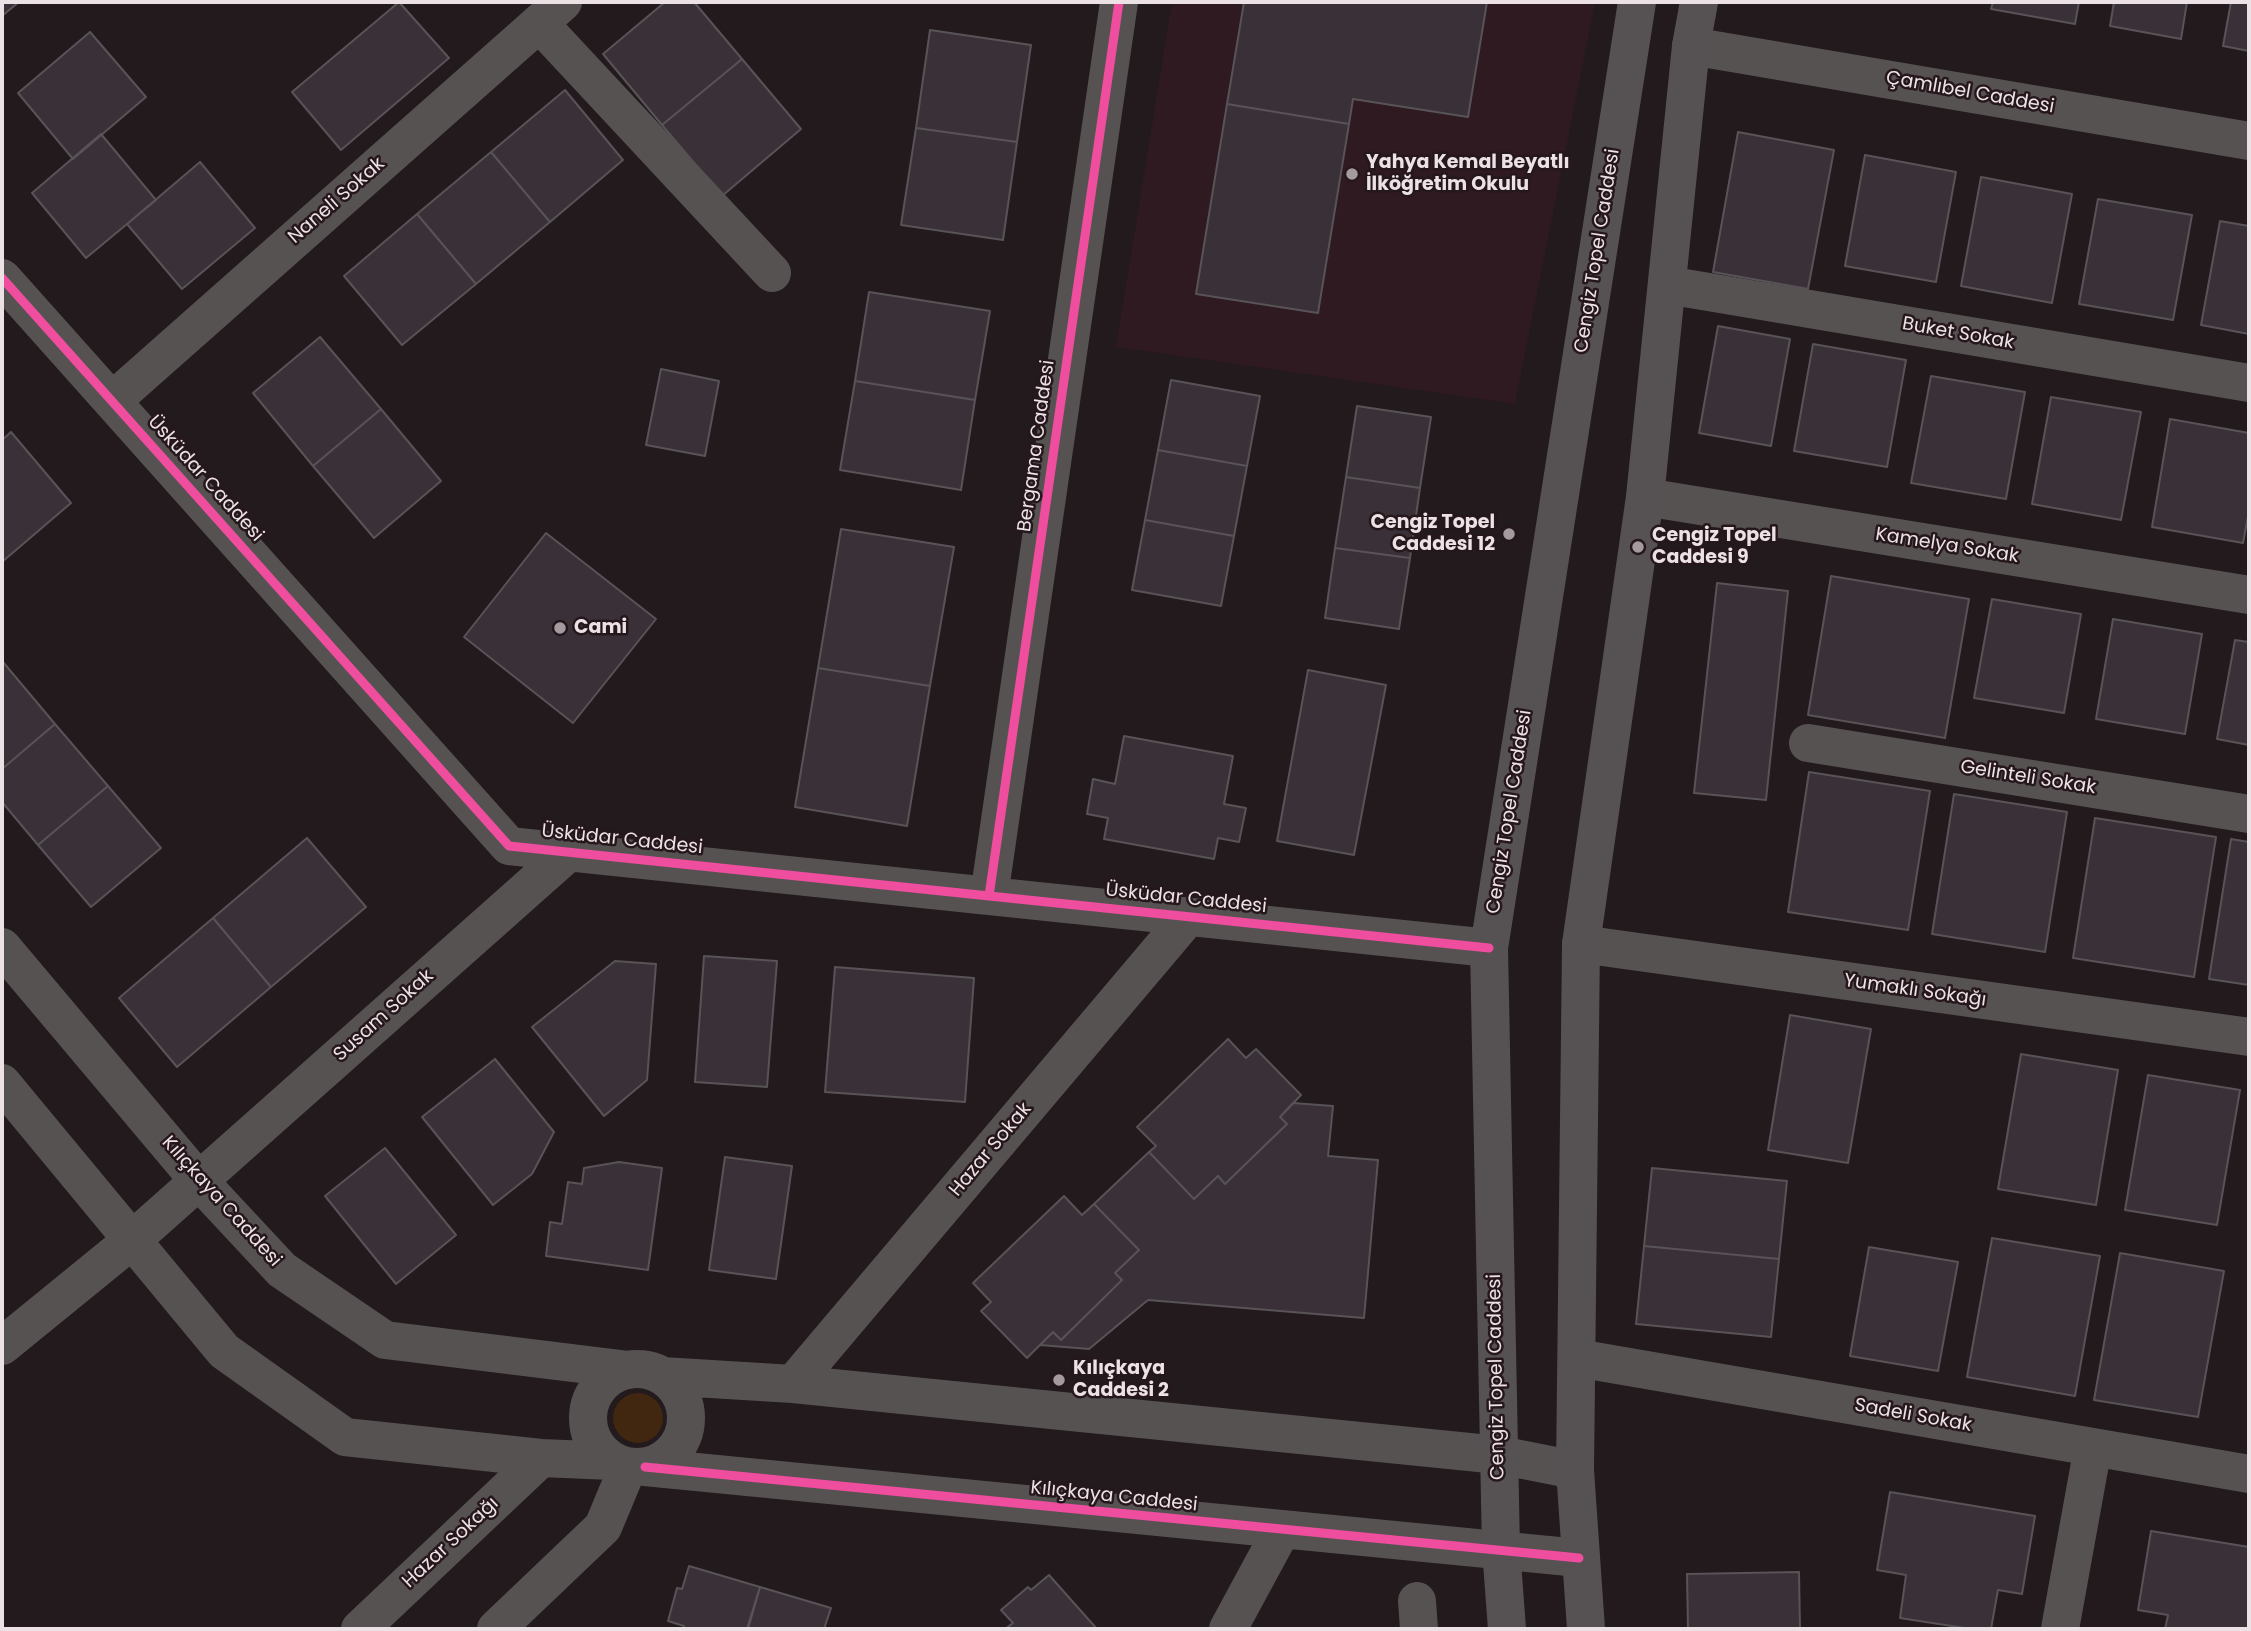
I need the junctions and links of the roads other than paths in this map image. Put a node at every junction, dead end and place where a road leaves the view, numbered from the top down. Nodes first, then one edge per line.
1 (1119, 2) edge
2 (1637, 2) edge
3 (1699, 2) edge
4 (551, 12) edge
5 (1691, 46) junction
6 (2249, 141) edge
7 (772, 273) dead end
8 (2, 278) edge
9 (1667, 285) junction
10 (2249, 383) edge
11 (112, 401) junction
12 (1645, 497) junction
13 (2249, 595) edge
14 (1808, 743) dead end
15 (2249, 814) edge
16 (569, 852) junction
17 (989, 896) junction
18 (1188, 916) junction
19 (1581, 944) junction
20 (2, 947) edge
21 (1489, 948) junction
22 (2249, 1037) edge
23 (2, 1083) edge
24 (199, 1181) junction
25 (131, 1241) junction
26 (2, 1346) edge
27 (1577, 1358) junction
28 (646, 1373) junction
29 (793, 1384) junction
30 (2093, 1447) junction
31 (1499, 1455) junction
32 (541, 1458) junction
33 (629, 1465) junction
34 (1575, 1470) junction
35 (2249, 1474) edge
36 (1281, 1531) junction
37 (1501, 1549) junction
38 (1579, 1558) junction
39 (1229, 1628) edge
40 (360, 1629) edge
41 (496, 1629) edge
42 (1507, 1629) edge
43 (1586, 1629) edge
44 (2060, 1629) edge

1 - 17 street, Bergama Caddesi
2 - 21 main road, Cengiz Topel Caddesi
3 - 5 main road
4 - 7 street
4 - 11 street, Naneli Sokak
5 - 6 street, Çamlıbel Caddesi
5 - 9 main road
8 - 11 street, Üsküdar Caddesi
9 - 10 street, Buket Sokak
9 - 12 main road
11 - 16 street, Üsküdar Caddesi
12 - 13 street, Kamelya Sokak
12 - 19 main road
14 - 15 street, Gelinteli Sokak
16 - 17 street, Üsküdar Caddesi
16 - 24 street, Susam Sokak
17 - 18 street, Üsküdar Caddesi
18 - 21 street, Üsküdar Caddesi
18 - 29 street, Hazar Sokak
19 - 22 street, Yumaklı Sokağı
19 - 27 main road
20 - 24 street, Kılıçkaya Caddesi
21 - 31 main road, Cengiz Topel Caddesi
23 - 25 street, Kılıçkaya Caddesi
24 - 25 street, Susam Sokak
24 - 28 street, Kılıçkaya Caddesi
25 - 26 street, Susam Sokak
25 - 32 street, Kılıçkaya Caddesi
27 - 30 street, Sadeli Sokak
27 - 34 main road
28 - 29 street, Kılıçkaya Caddesi
28 - 33 street
28 - 33 street
29 - 31 street, Kılıçkaya Caddesi
30 - 35 street, Sadeli Sokak
30 - 44 street
31 - 34 street, Kılıçkaya Caddesi
31 - 37 main road, Cengiz Topel Caddesi
32 - 33 street, Kılıçkaya Caddesi
32 - 40 street, Hazar Sokağı
33 - 36 street, Kılıçkaya Caddesi
33 - 41 street
34 - 38 main road
36 - 37 street, Kılıçkaya Caddesi
36 - 39 street
37 - 38 street, Kılıçkaya Caddesi
37 - 42 main road, Cengiz Topel Caddesi
38 - 43 main road

